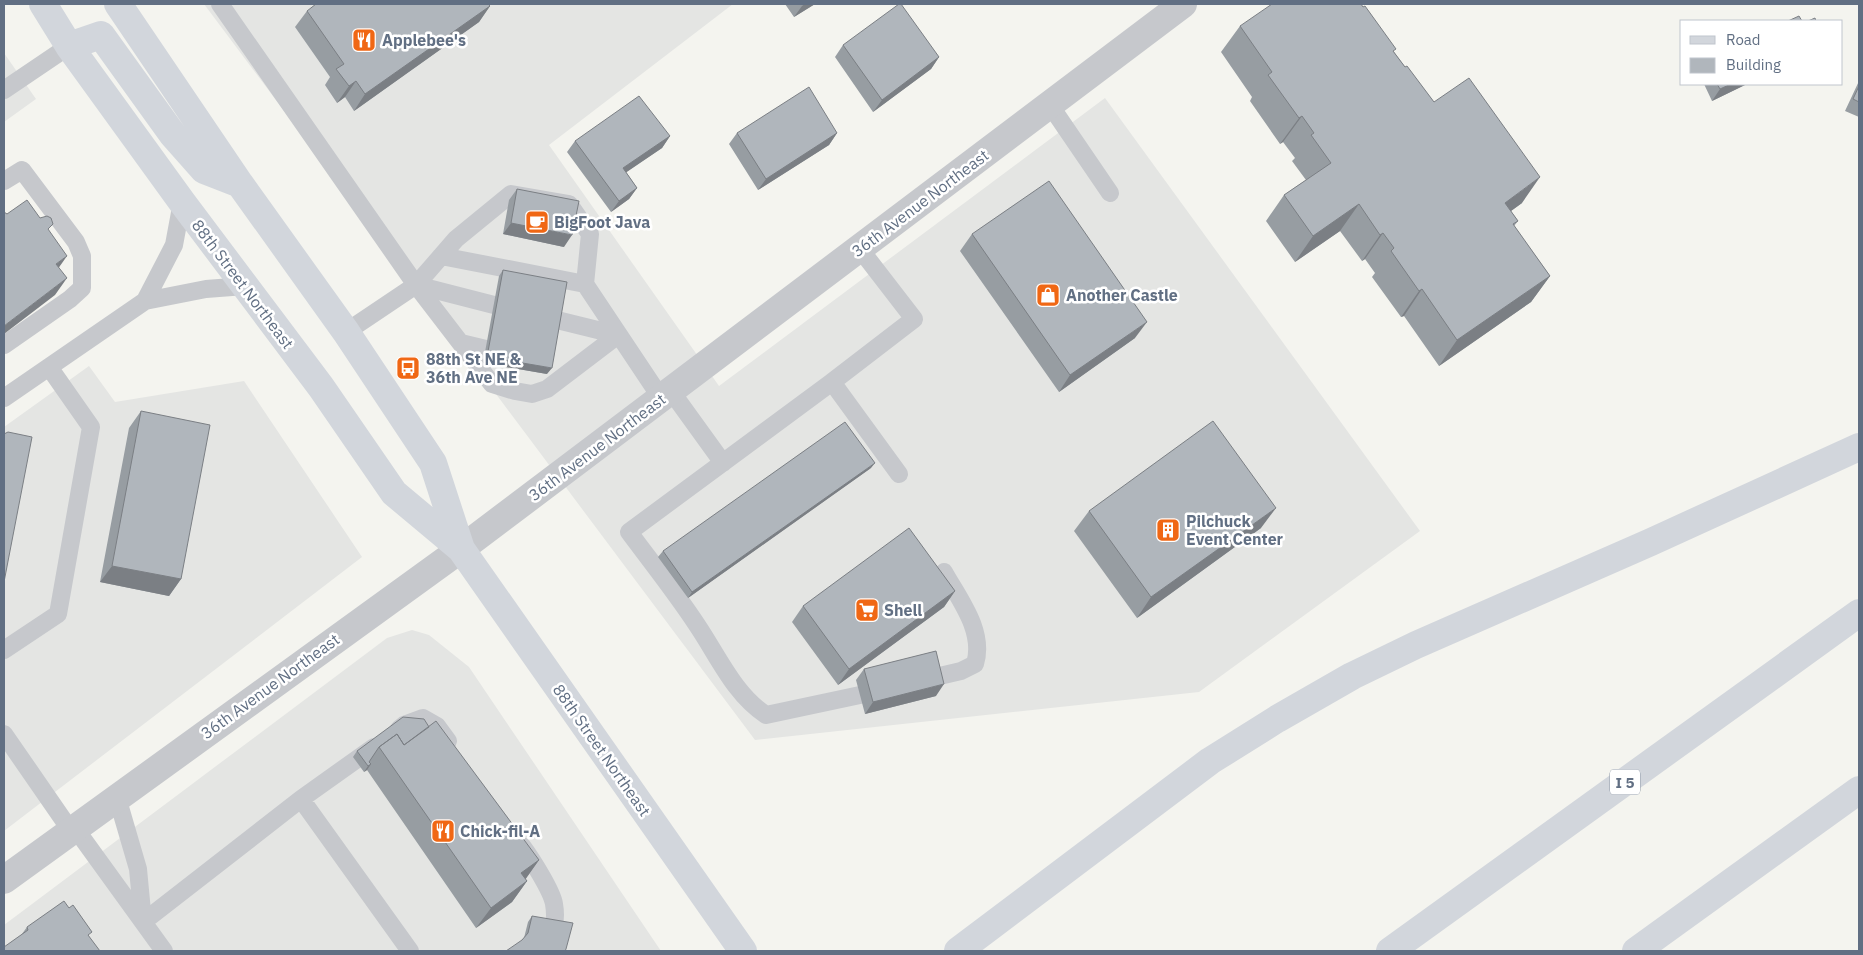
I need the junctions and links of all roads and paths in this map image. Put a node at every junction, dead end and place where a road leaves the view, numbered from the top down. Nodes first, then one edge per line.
1 (43, 4) edge
2 (118, 4) edge
3 (220, 4) edge
4 (1183, 4) edge
5 (69, 46) junction
6 (4, 90) edge
7 (1050, 105) junction
8 (4, 181) edge
9 (240, 184) junction
10 (1110, 193) dead end
11 (182, 202) junction
12 (860, 248) junction
13 (441, 256) junction
14 (584, 284) junction
15 (416, 285) junction
16 (245, 286) junction
17 (145, 301) junction
18 (494, 304) dead end
19 (557, 320) edge
20 (346, 332) junction
21 (618, 335) junction
22 (461, 343) junction
23 (4, 345) edge
24 (486, 349) edge
25 (549, 364) edge
26 (49, 367) junction
27 (572, 370) junction
28 (832, 382) junction
29 (666, 395) junction
30 (4, 398) edge
31 (1859, 447) edge
32 (723, 463) junction
33 (899, 474) dead end
34 (461, 549) junction
35 (944, 572) edge
36 (1859, 613) edge
37 (4, 650) edge
38 (931, 678) edge
39 (860, 695) dead end
40 (4, 734) edge
41 (460, 758) edge
42 (1859, 790) edge
43 (117, 798) junction
44 (301, 799) junction
45 (73, 830) junction
46 (511, 830) edge
47 (4, 880) edge
48 (143, 922) junction
49 (164, 951) edge
50 (410, 951) edge
51 (542, 951) edge
52 (743, 951) edge
53 (958, 951) edge
54 (1390, 951) edge
55 (1636, 951) edge

1 - 5 main road, 88th Street Northeast
2 - 9 main road, 88th Street Northeast
3 - 15 lane
4 - 7 street, 36th Avenue Northeast
5 - 6 lane
5 - 9 main road
5 - 11 main road, 88th Street Northeast
7 - 10 lane
7 - 12 street, 36th Avenue Northeast
8 - 23 lane
9 - 20 main road, 88th Street Northeast
11 - 16 main road, 88th Street Northeast
11 - 17 lane
12 - 28 lane
12 - 29 street, 36th Avenue Northeast
13 - 14 lane
13 - 14 lane
13 - 15 lane
14 - 21 lane
15 - 18 lane
15 - 20 lane
15 - 22 lane
16 - 17 lane
16 - 34 main road, 88th Street Northeast
17 - 26 lane
19 - 21 lane
20 - 34 main road, 88th Street Northeast
21 - 27 lane
21 - 29 lane
22 - 24 lane
22 - 27 lane
25 - 27 lane
26 - 30 lane
26 - 37 lane
28 - 32 lane
28 - 33 lane
29 - 32 lane
29 - 34 street, 36th Avenue Northeast
31 - 53 main road
32 - 39 lane
34 - 43 street, 36th Avenue Northeast
34 - 52 main road, 88th Street Northeast
35 - 38 lane
36 - 54 main road, I 5
40 - 45 lane
41 - 44 lane
42 - 55 main road
43 - 45 street, 36th Avenue Northeast
43 - 48 lane
44 - 48 lane
44 - 50 lane
45 - 47 street, 36th Avenue Northeast
45 - 48 lane
46 - 51 lane
48 - 49 lane

